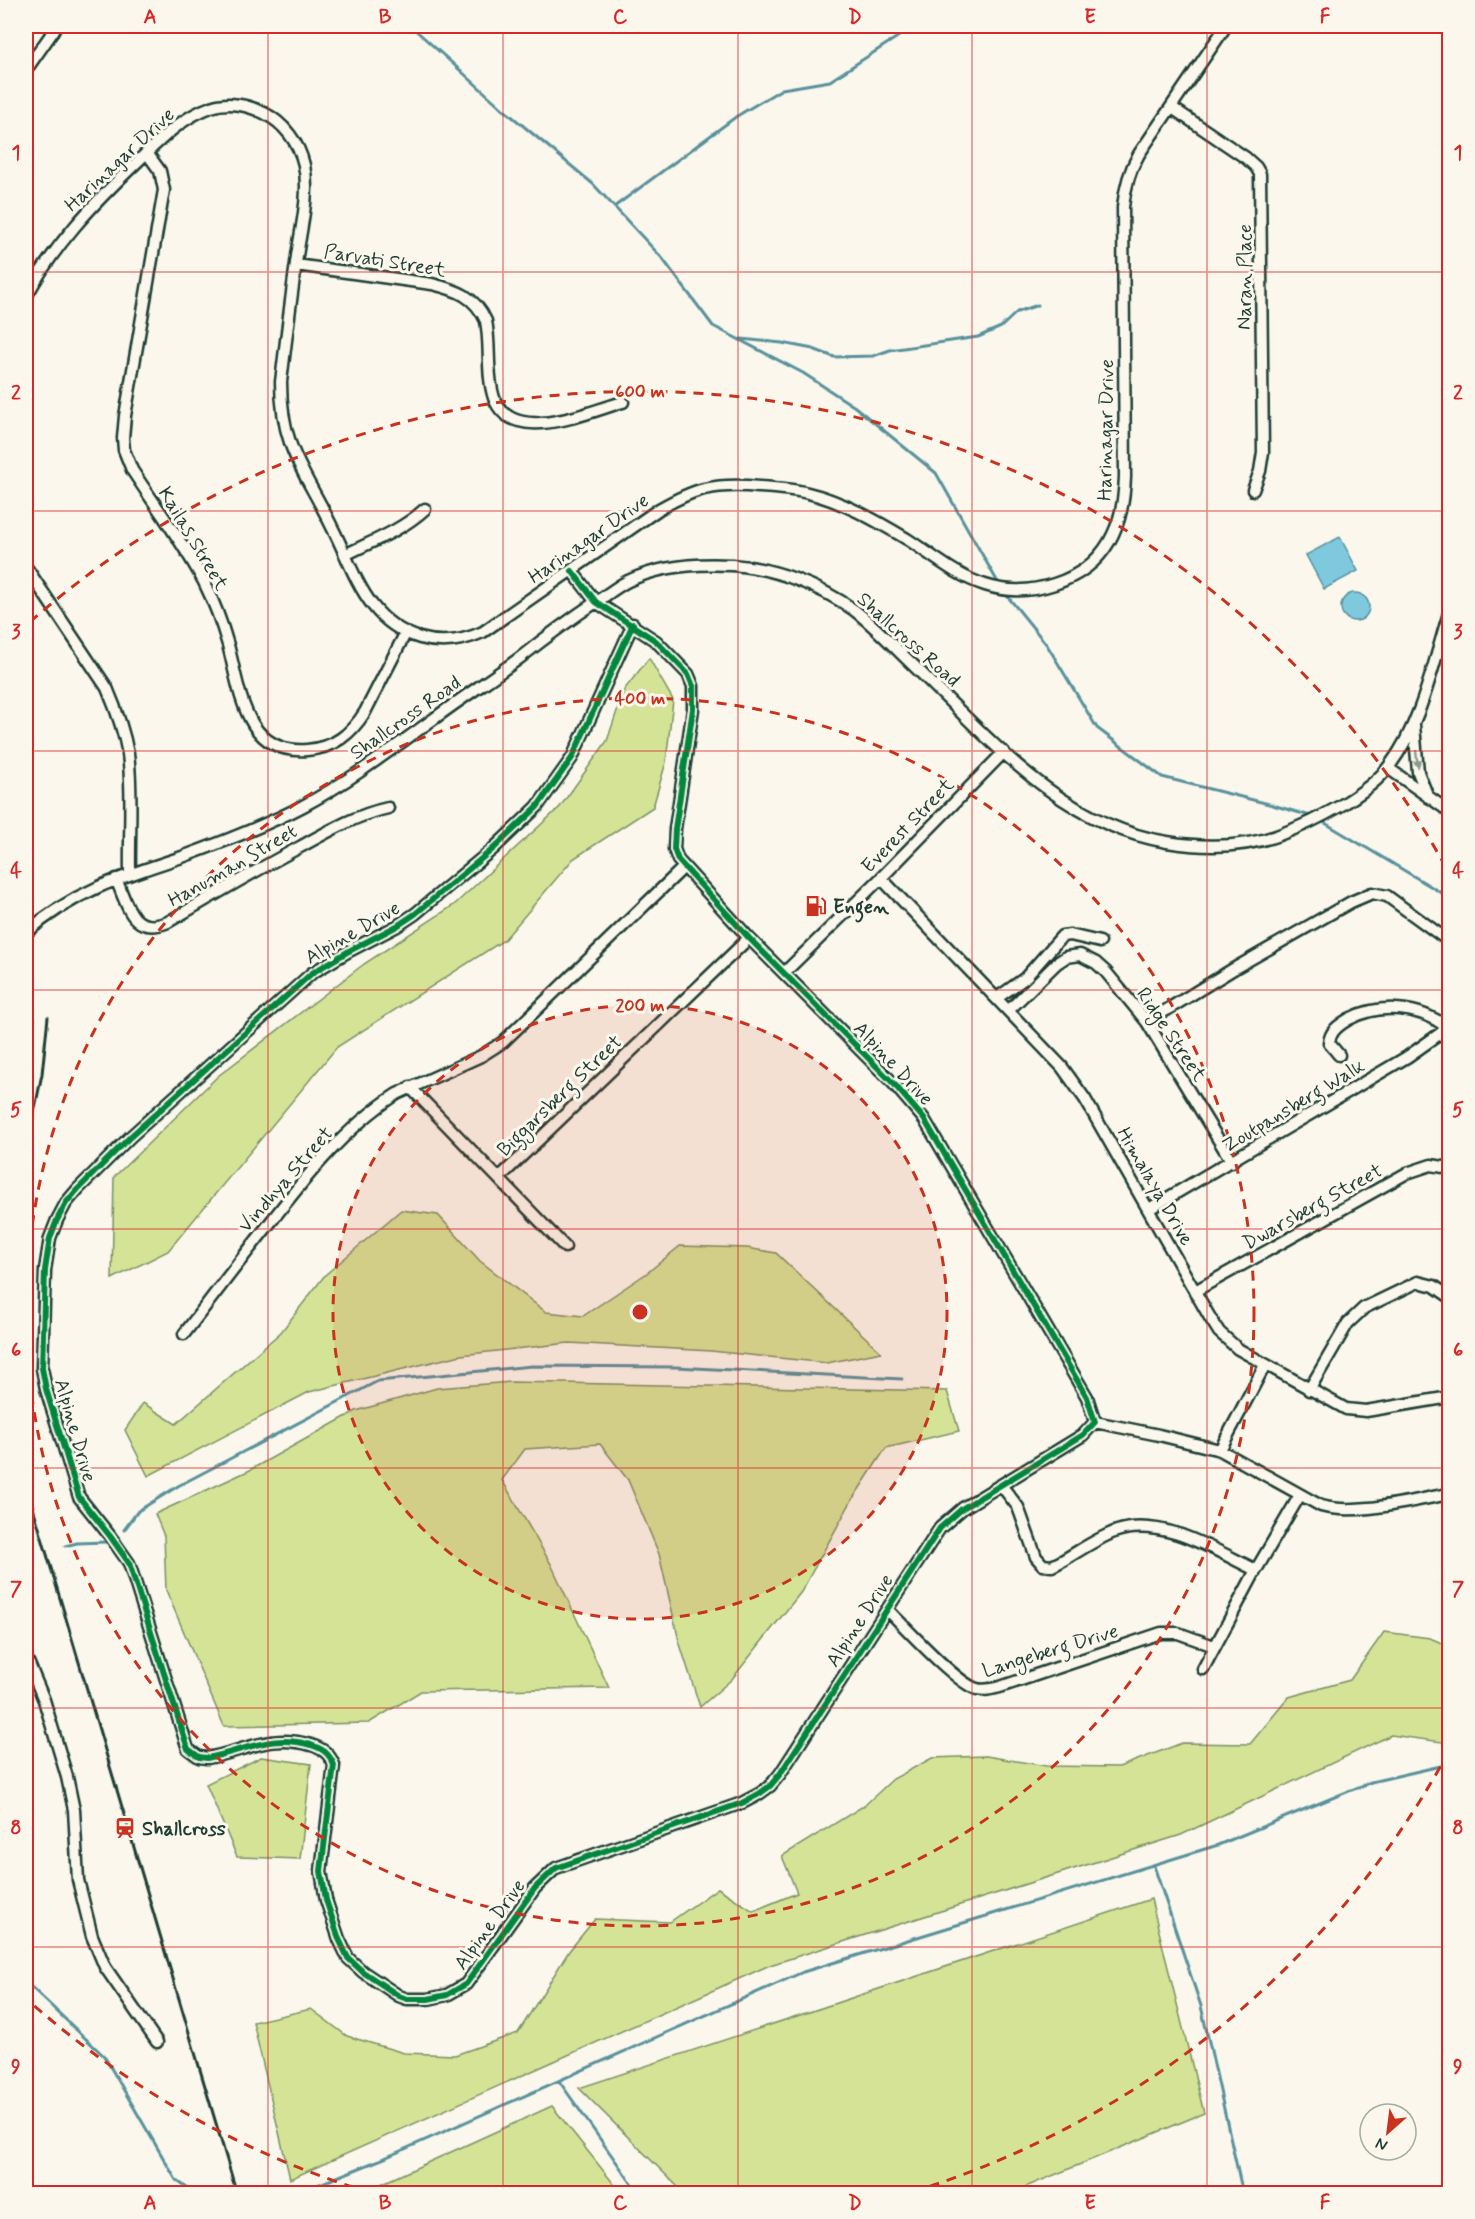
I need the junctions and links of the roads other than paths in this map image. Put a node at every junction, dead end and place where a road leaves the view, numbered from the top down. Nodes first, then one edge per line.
1 (1226, 26) edge
2 (54, 30) dead end
3 (26, 70) edge
4 (1171, 107) junction
5 (147, 153) junction
6 (296, 265) junction
7 (26, 297) edge
8 (623, 402) dead end
9 (1253, 490) dead end
10 (425, 509) dead end
11 (345, 555) junction
12 (26, 567) edge
13 (572, 571) junction
14 (596, 602) junction
15 (1449, 610) edge
16 (633, 624) junction
17 (405, 634) junction
18 (1414, 720) junction
19 (1004, 752) junction
20 (1388, 768) junction
21 (1428, 797) junction
22 (388, 808) dead end
23 (1449, 812) edge
24 (684, 868) junction
25 (130, 874) junction
26 (880, 878) junction
27 (116, 879) junction
28 (26, 933) edge
29 (748, 938) junction
30 (1100, 942) dead end
31 (1449, 942) edge
32 (784, 974) junction
33 (998, 998) junction
34 (1009, 1010) junction
35 (1147, 1022) junction
36 (1447, 1031) edge
37 (1339, 1055) dead end
38 (410, 1088) junction
39 (1232, 1162) junction
40 (1449, 1168) edge
41 (499, 1178) junction
42 (1149, 1209) junction
43 (565, 1247) dead end
44 (1195, 1291) junction
45 (1449, 1297) edge
46 (184, 1334) dead end
47 (1265, 1365) junction
48 (1309, 1390) junction
49 (1449, 1398) edge
50 (1095, 1422) junction
51 (1220, 1450) junction
52 (1001, 1485) junction
53 (1449, 1494) edge
54 (1300, 1495) junction
55 (1256, 1570) junction
56 (887, 1609) junction
57 (1214, 1646) junction
58 (26, 1657) edge
59 (1203, 1669) dead end
60 (157, 2042) dead end

1 - 4 street, Harinagar Drive
2 - 3 street
4 - 9 street, Naran Place
4 - 13 street, Harinagar Drive
5 - 6 street, Harinagar Drive
5 - 7 street, Harinagar Drive
5 - 17 street, Kailas Street
6 - 8 street, Parvati Street
6 - 11 street, Harinagar Drive
10 - 11 street
11 - 17 street, Harinagar Drive
12 - 25 street
13 - 14 street, Alpine Drive
13 - 17 street, Harinagar Drive
14 - 16 street, Alpine Drive
14 - 19 street, Shallcross Road
14 - 25 street, Shallcross Road
15 - 18 street, Shallcross Road
16 - 24 street, Alpine Drive
16 - 56 street, Alpine Drive
18 - 20 street, Shallcross Road
18 -> 21 street
19 - 20 street, Shallcross Road
19 - 26 street, Everest Street
20 - 21 street
21 - 23 street
22 - 27 street, Hanuman Street
24 - 29 street, Alpine Drive
24 - 38 street, Vindhya Street
25 - 27 street, Shallcross Road
26 - 32 street, Everest Street
26 - 33 street, Himalaya Drive
27 - 28 street, Shallcross Road
29 - 32 street, Alpine Drive
29 - 41 street, Biggarsberg Street
30 - 33 street
31 - 35 street
32 - 50 street, Alpine Drive
33 - 34 street, Himalaya Drive
34 - 35 street, Ridge Street
34 - 42 street, Himalaya Drive
35 - 39 street, Ridge Street
36 - 37 street
36 - 39 street, Zoutpansberg Walk
38 - 41 street
38 - 46 street, Vindhya Street
39 - 42 street, Zoutpansberg Walk
40 - 44 street, Dwarsberg Street
41 - 43 street
42 - 44 street, Himalaya Drive
44 - 47 street, Himalaya Drive
45 - 48 street
47 - 48 street, Himalaya Drive
47 - 51 street
48 - 49 street, Himalaya Drive
50 - 51 street
50 - 52 street, Alpine Drive
51 - 54 street
52 - 55 street
52 - 56 street, Alpine Drive
53 - 54 street
54 - 55 street
55 - 57 street
56 - 57 street, Langeberg Drive
57 - 59 street
58 - 60 street

